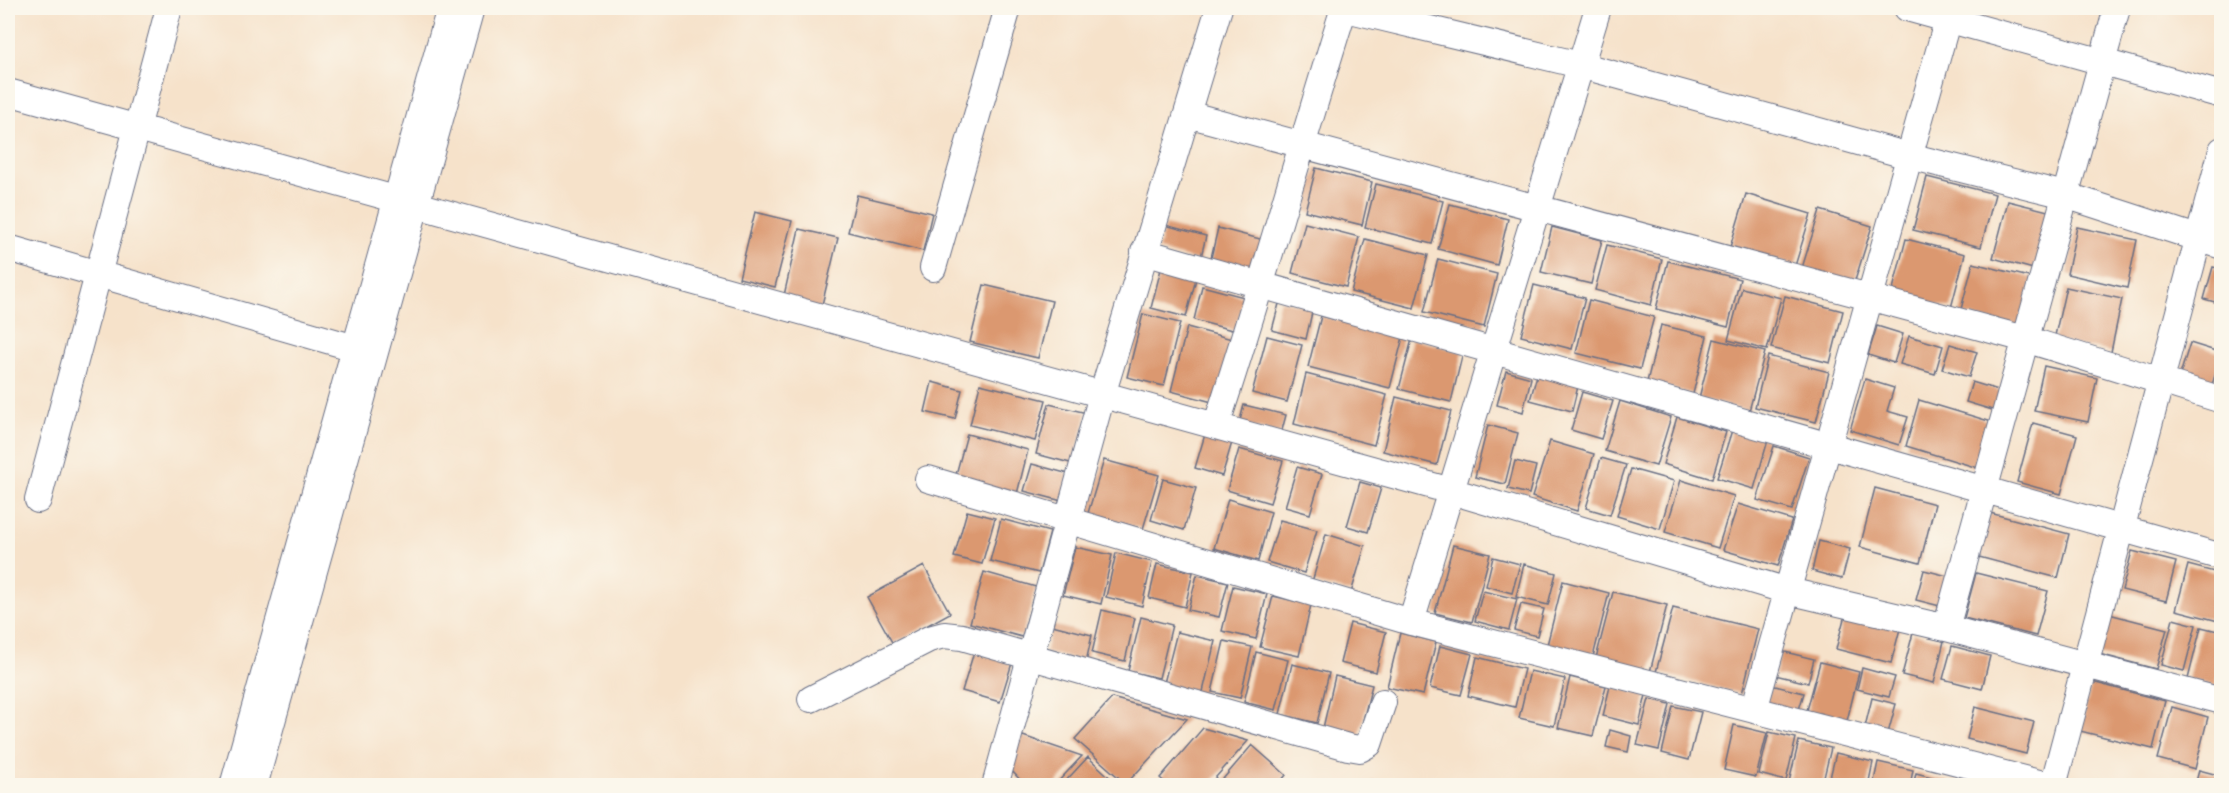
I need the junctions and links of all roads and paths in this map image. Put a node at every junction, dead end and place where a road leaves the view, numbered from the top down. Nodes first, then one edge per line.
1 (170, 8) edge
2 (450, 8) edge
3 (471, 8) edge
4 (1008, 8) edge
5 (1219, 8) edge
6 (1343, 8) edge
7 (1598, 8) edge
8 (1907, 8) edge
9 (2117, 8) edge
10 (1949, 13) edge
11 (2102, 61) junction
12 (1580, 65) junction
13 (8, 92) edge
14 (2222, 95) edge
15 (1187, 114) junction
16 (136, 128) junction
17 (1301, 145) junction
18 (2222, 150) edge
19 (1909, 156) junction
20 (2065, 195) junction
21 (406, 202) junction
22 (1536, 209) junction
23 (2210, 242) edge
24 (8, 248) edge
25 (1144, 252) junction
26 (933, 268) dead end
27 (99, 273) junction
28 (1262, 285) junction
29 (1870, 298) junction
30 (2025, 339) junction
31 (355, 348) junction
32 (1493, 351) junction
33 (2160, 383) junction
34 (1102, 395) junction
35 (2222, 400) edge
36 (1216, 426) junction
37 (1828, 446) junction
38 (928, 479) dead end
39 (1984, 490) junction
40 (1450, 491) junction
41 (38, 500) dead end
42 (1069, 522) junction
43 (2121, 529) junction
44 (2222, 557) edge
45 (1788, 591) junction
46 (1411, 622) junction
47 (1946, 628) junction
48 (1031, 655) junction
49 (2085, 665) junction
50 (811, 699) dead end
51 (1383, 702) dead end
52 (2222, 702) edge
53 (1754, 710) junction
54 (1004, 780) edge
55 (232, 786) edge
56 (254, 786) edge
57 (2052, 786) edge

1 - 16 street
2 - 21 street
3 - 21 street
4 - 26 street
5 - 15 street
6 - 12 street
6 - 17 street
7 - 12 street
8 - 10 street
9 - 11 street
10 - 11 street
10 - 19 street
11 - 14 street
11 - 20 street
12 - 19 street
12 - 22 street
13 - 16 street
15 - 17 street
15 - 25 street
16 - 21 street
16 - 27 street
17 - 22 street
17 - 28 street
18 - 23 street
19 - 20 street
19 - 29 street
20 - 23 street
20 - 30 street
21 - 31 street
21 - 34 street
21 - 56 street
22 - 29 street
22 - 32 street
23 - 33 street
24 - 27 street
25 - 28 street
25 - 34 street
27 - 31 street
27 - 41 street
28 - 32 street
28 - 36 street
29 - 30 street
29 - 37 street
30 - 33 street
30 - 39 street
31 - 55 street
32 - 37 street
32 - 40 street
33 - 35 street
33 - 43 street
34 - 36 street
34 - 42 street
36 - 40 street
37 - 39 street
37 - 45 street
38 - 42 street
39 - 43 street
39 - 47 street
40 - 45 street
40 - 46 street
42 - 46 street
42 - 48 street
43 - 44 street
43 - 49 street
45 - 47 street
45 - 53 street
46 - 53 street
47 - 49 street
48 - 50 street
48 - 51 street
48 - 54 street
49 - 52 street
49 - 57 street
53 - 57 street

